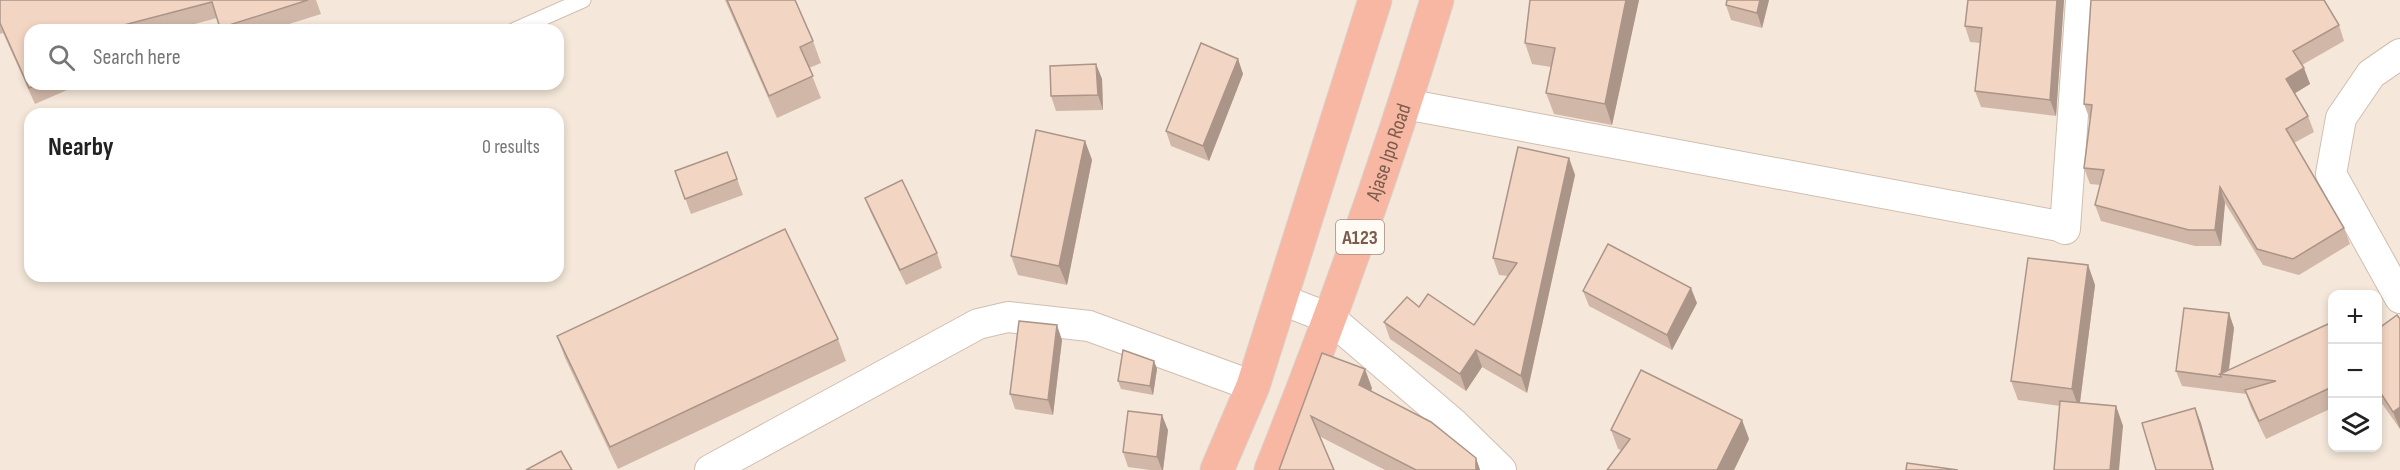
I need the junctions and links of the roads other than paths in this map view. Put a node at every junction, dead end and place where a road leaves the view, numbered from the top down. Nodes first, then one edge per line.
1 (583, 0) edge
2 (1375, 0) edge
3 (1437, 0) edge
4 (2081, 0) edge
5 (529, 24) edge
6 (2400, 54) edge
7 (1405, 104) junction
8 (2400, 298) edge
9 (1280, 299) junction
10 (1331, 319) junction
11 (1253, 386) junction
12 (710, 470) edge
13 (1218, 470) edge
14 (1271, 470) edge
15 (1501, 470) edge

1 - 5 lane
2 - 9 highway, A123
3 - 7 highway, Ajase Ipo Road / A123
4 - 7 street
6 - 8 street
7 - 10 highway, Ajase Ipo Road / A123
9 - 10 street
9 - 11 highway, A123
10 - 14 highway, Ajase Ipo Road / A123
10 - 15 street
11 - 12 street
11 - 13 highway, A123

